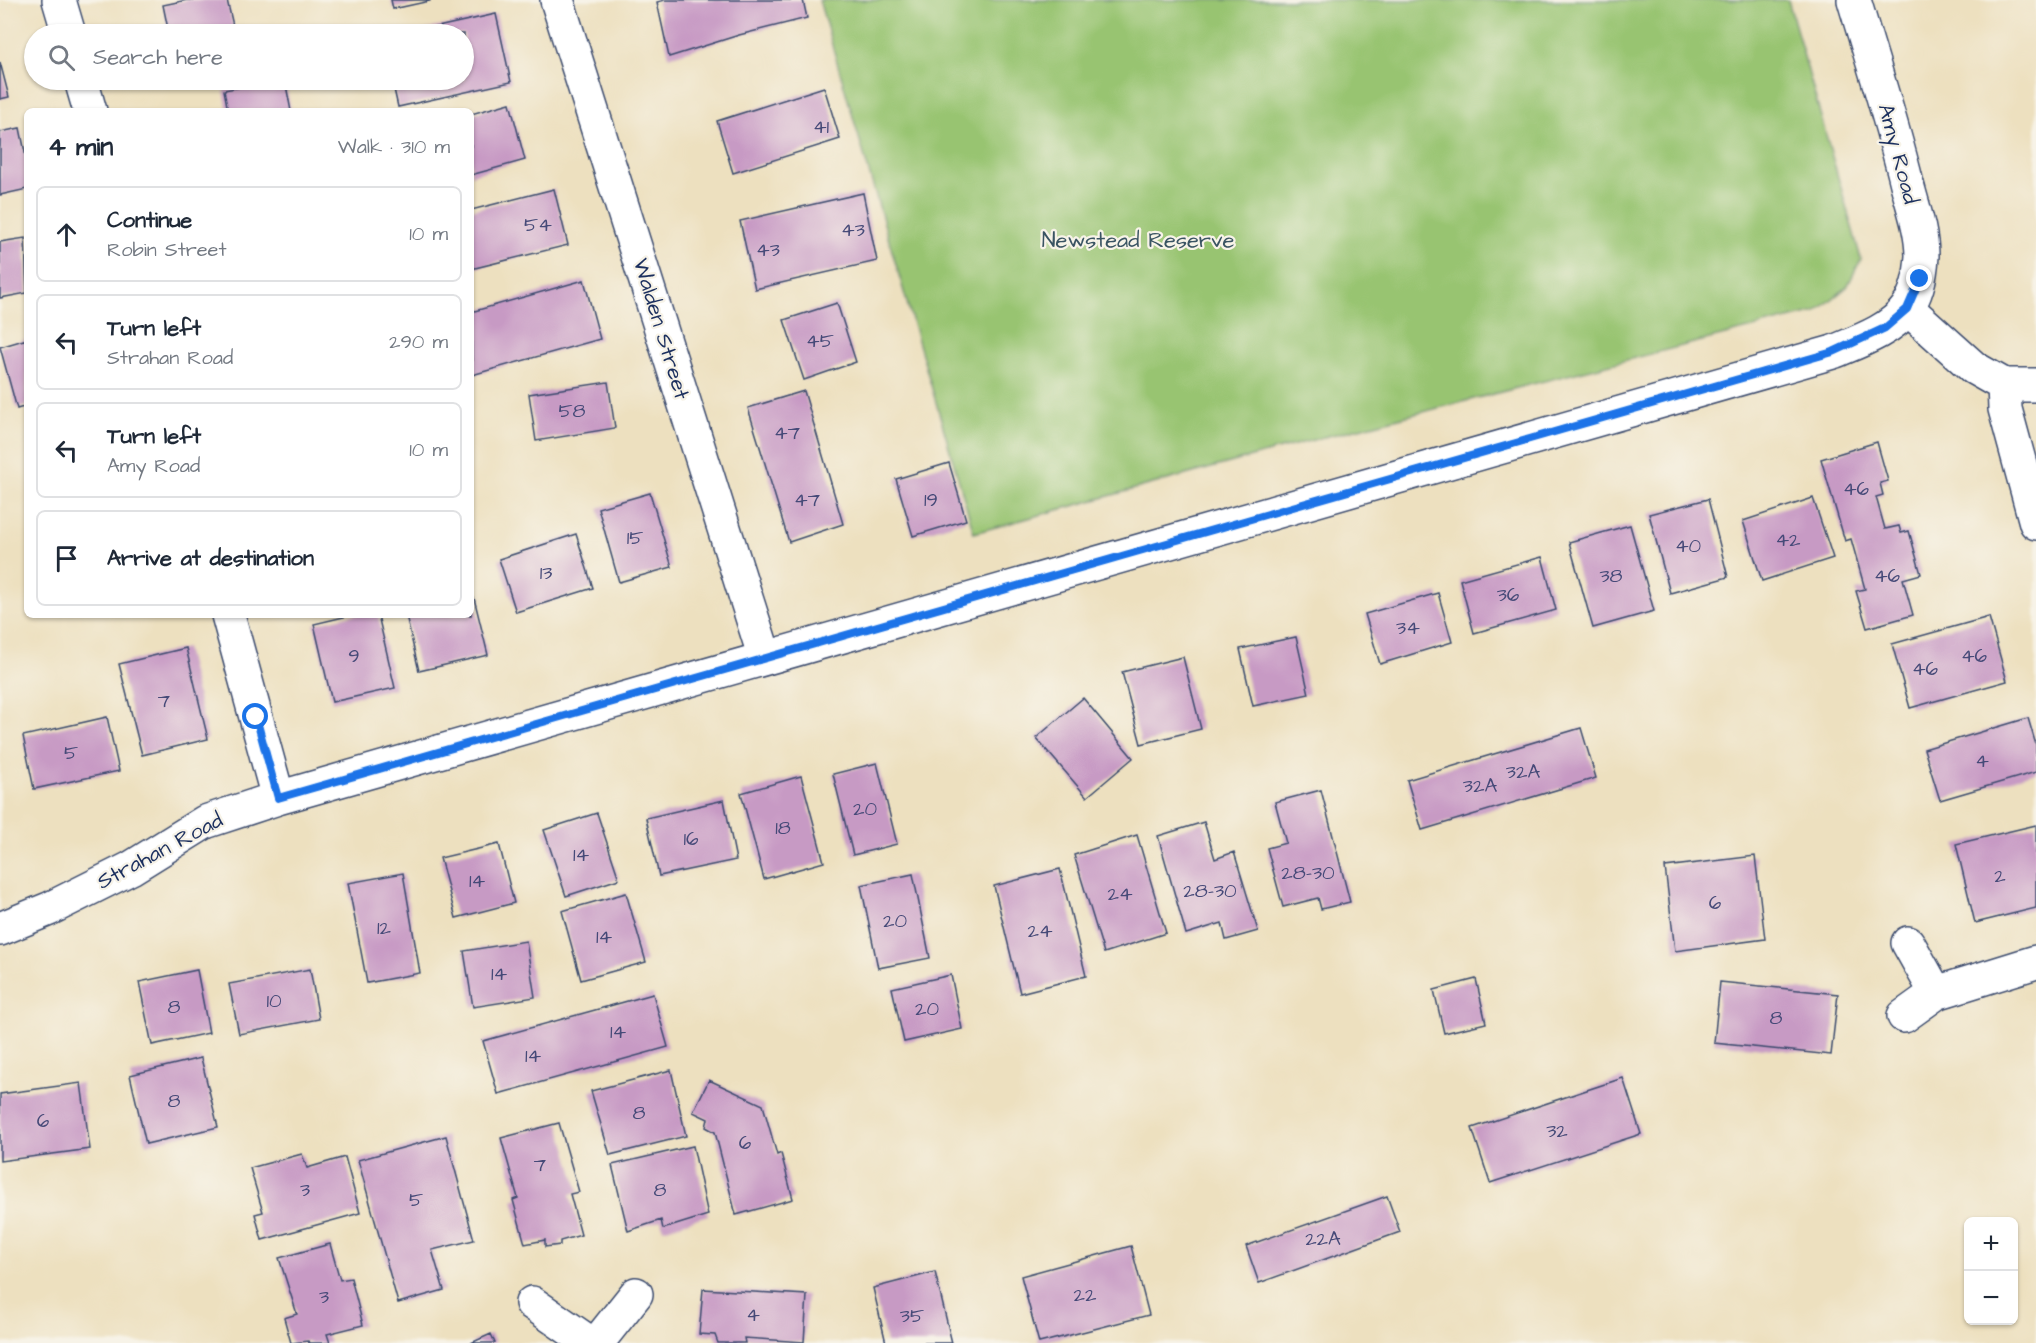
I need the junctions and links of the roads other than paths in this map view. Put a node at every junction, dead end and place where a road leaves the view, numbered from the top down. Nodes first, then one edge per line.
1 (59, 0) edge
2 (558, 0) edge
3 (1854, 0) edge
4 (66, 24) edge
5 (84, 90) edge
6 (89, 108) edge
7 (1907, 309) junction
8 (2020, 385) edge
9 (2036, 523) edge
10 (229, 618) edge
11 (765, 658) junction
12 (278, 798) junction
13 (0, 929) edge
14 (1908, 943) dead end
15 (2036, 962) edge
16 (1936, 993) junction
17 (1904, 1016) dead end
18 (636, 1294) dead end
19 (532, 1303) dead end
20 (590, 1343) edge
21 (597, 1343) edge

1 - 4 street
2 - 11 street, Walden Street
3 - 7 street, Amy Road
5 - 6 street
7 - 8 street
7 - 11 street, Strahan Road
8 - 9 street
10 - 12 street
11 - 12 street, Strahan Road
12 - 13 street, Strahan Road
14 - 16 street
15 - 16 street
16 - 17 street
18 - 21 street
19 - 20 street

